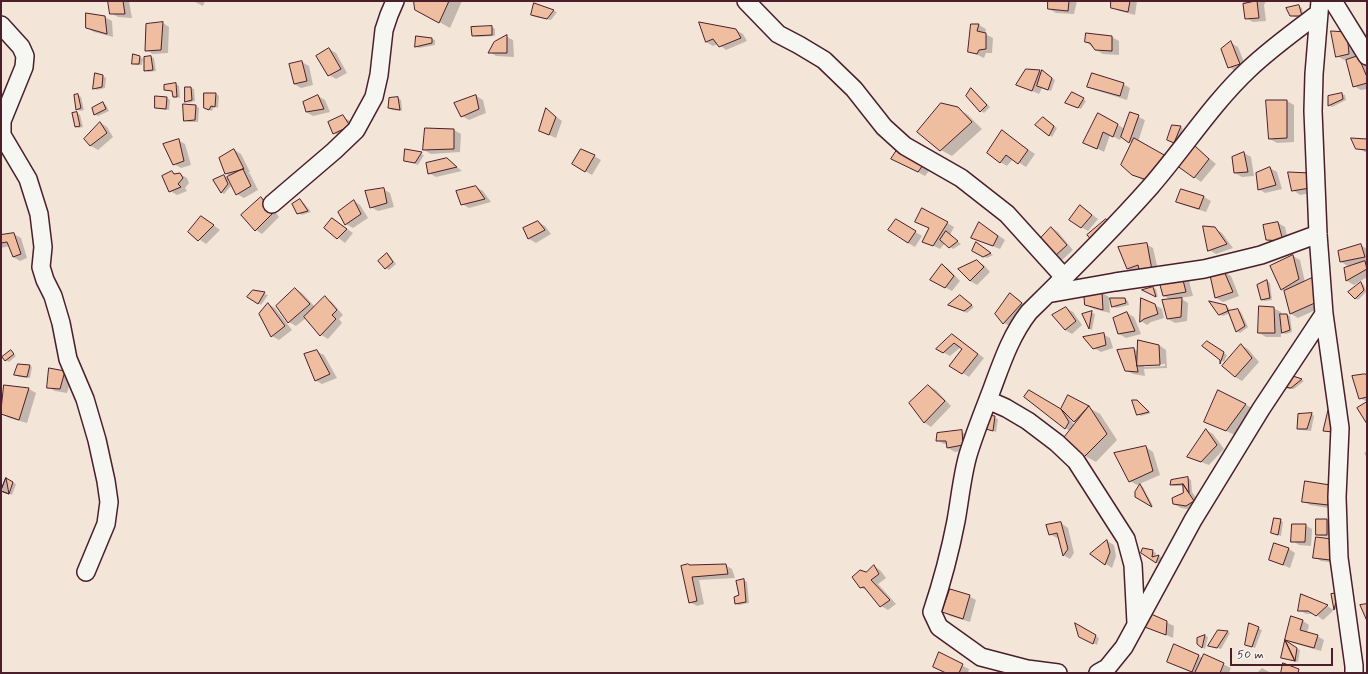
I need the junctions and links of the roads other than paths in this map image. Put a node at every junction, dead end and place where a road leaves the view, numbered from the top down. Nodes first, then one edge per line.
1 (395, 1) edge
2 (746, 1) edge
3 (1333, 1) edge
4 (1319, 7) edge
5 (1, 25) edge
6 (1367, 56) edge
7 (272, 204) dead end
8 (1318, 234) junction
9 (1064, 277) junction
10 (1047, 294) junction
11 (1324, 314) junction
12 (988, 400) junction
13 (86, 572) dead end
14 (1136, 624) junction
15 (1058, 673) edge
16 (1098, 673) edge
17 (1354, 673) edge

1 - 7 street
2 - 9 street
3 - 6 street
4 - 8 street
4 - 9 street
5 - 13 street
8 - 10 street
8 - 11 street
9 - 10 street
10 - 12 street
11 - 14 street
11 - 17 street
12 - 14 street
12 - 15 street
14 - 16 street

